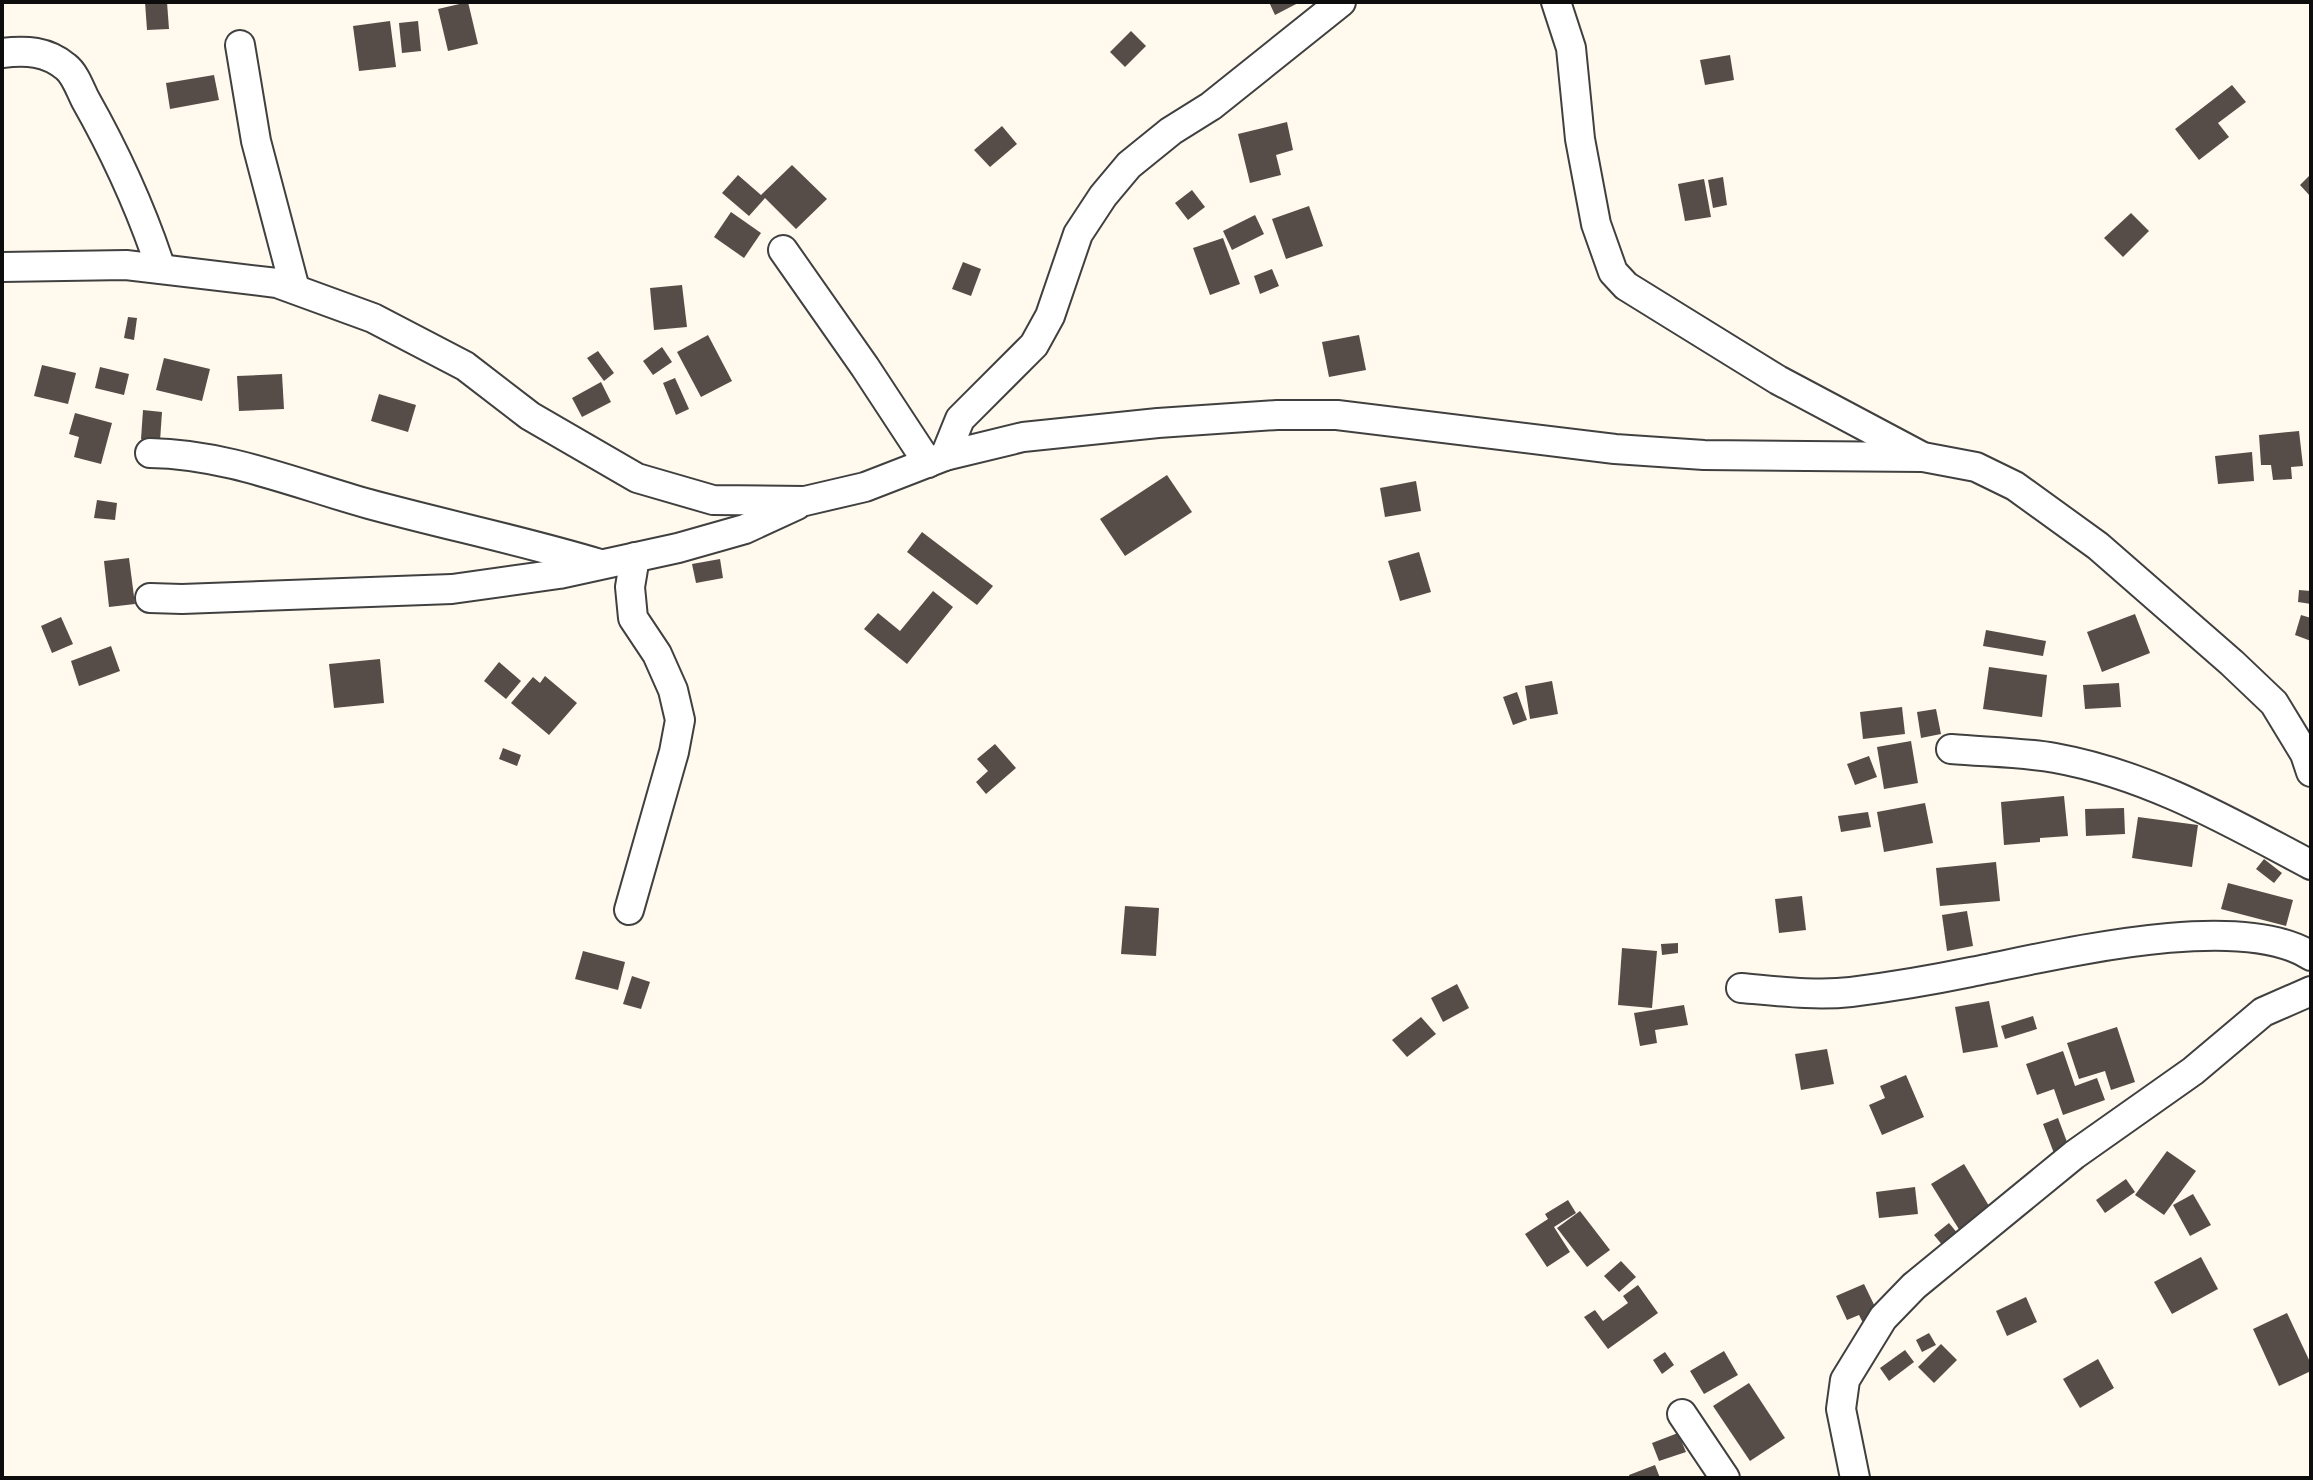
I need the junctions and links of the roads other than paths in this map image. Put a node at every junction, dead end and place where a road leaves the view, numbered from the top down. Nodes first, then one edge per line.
1 (1341, 2) edge
2 (1556, 2) edge
3 (240, 45) dead end
4 (2, 53) edge
5 (783, 250) dead end
6 (2, 267) edge
7 (161, 269) junction
8 (295, 289) junction
9 (150, 453) dead end
10 (1923, 457) junction
11 (936, 460) junction
12 (805, 501) junction
13 (635, 557) junction
14 (601, 565) junction
15 (150, 598) dead end
16 (1951, 749) dead end
17 (2311, 772) edge
18 (2311, 865) edge
19 (629, 910) dead end
20 (2311, 956) edge
21 (1741, 988) dead end
22 (2311, 991) edge
23 (1682, 1414) dead end
24 (1725, 1478) edge
25 (1855, 1478) edge

1 - 11 street
2 - 10 street
3 - 8 street
4 - 7 street
5 - 11 street
6 - 7 street
7 - 8 street
8 - 12 street
9 - 14 street
10 - 11 street
10 - 17 street
11 - 12 street
12 - 13 street
13 - 14 street
13 - 19 street
14 - 15 street
16 - 18 street
20 - 21 street
22 - 25 street
23 - 24 street

